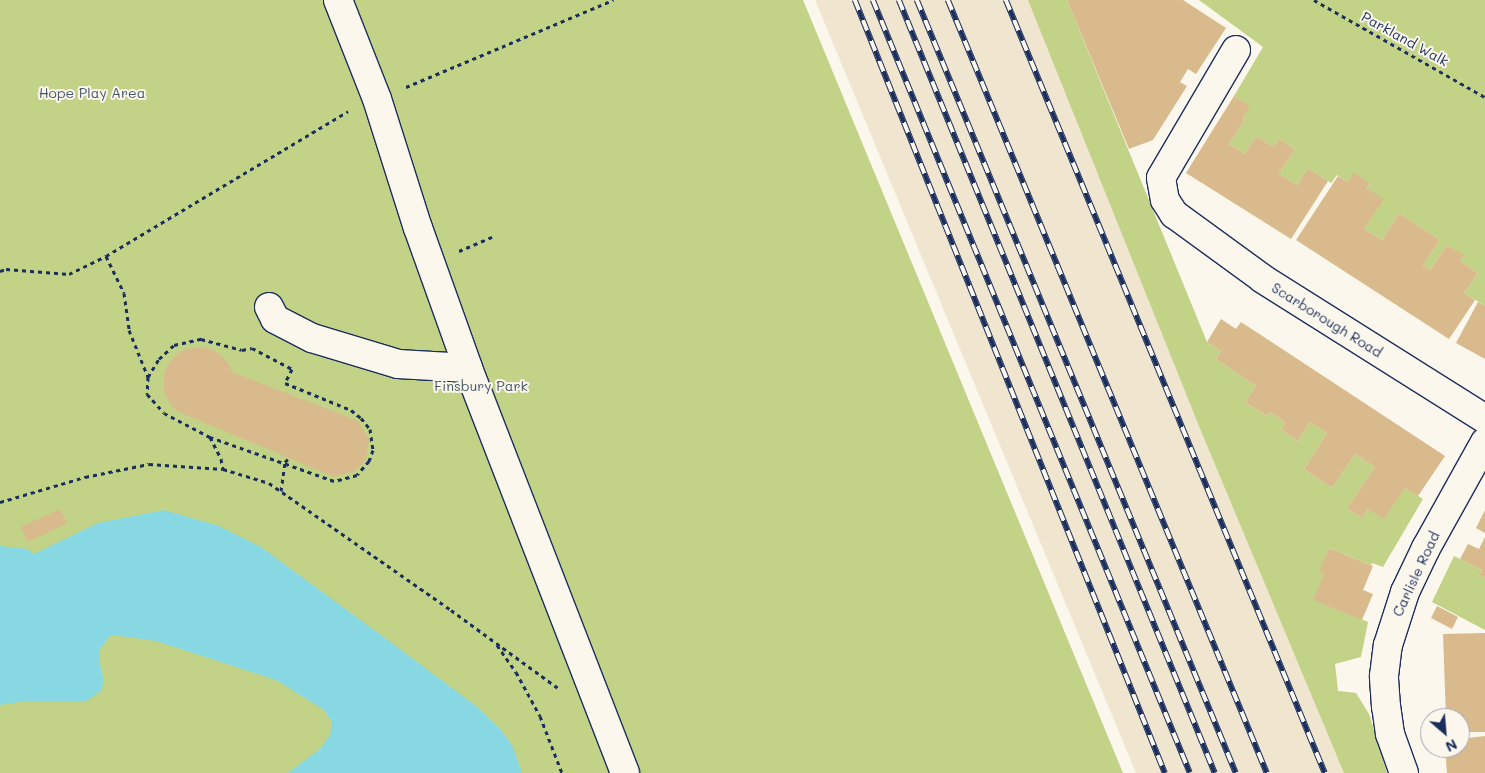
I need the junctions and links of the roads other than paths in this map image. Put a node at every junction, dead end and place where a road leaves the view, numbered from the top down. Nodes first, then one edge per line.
1 (338, 0) edge
2 (1236, 50) dead end
3 (269, 307) dead end
4 (468, 368) junction
5 (1485, 419) edge
6 (1485, 442) edge
7 (625, 773) edge
8 (1404, 773) edge

1 - 4 street
2 - 5 street, Scarborough Road
3 - 4 street
4 - 7 street
6 - 8 street, Carlisle Road

